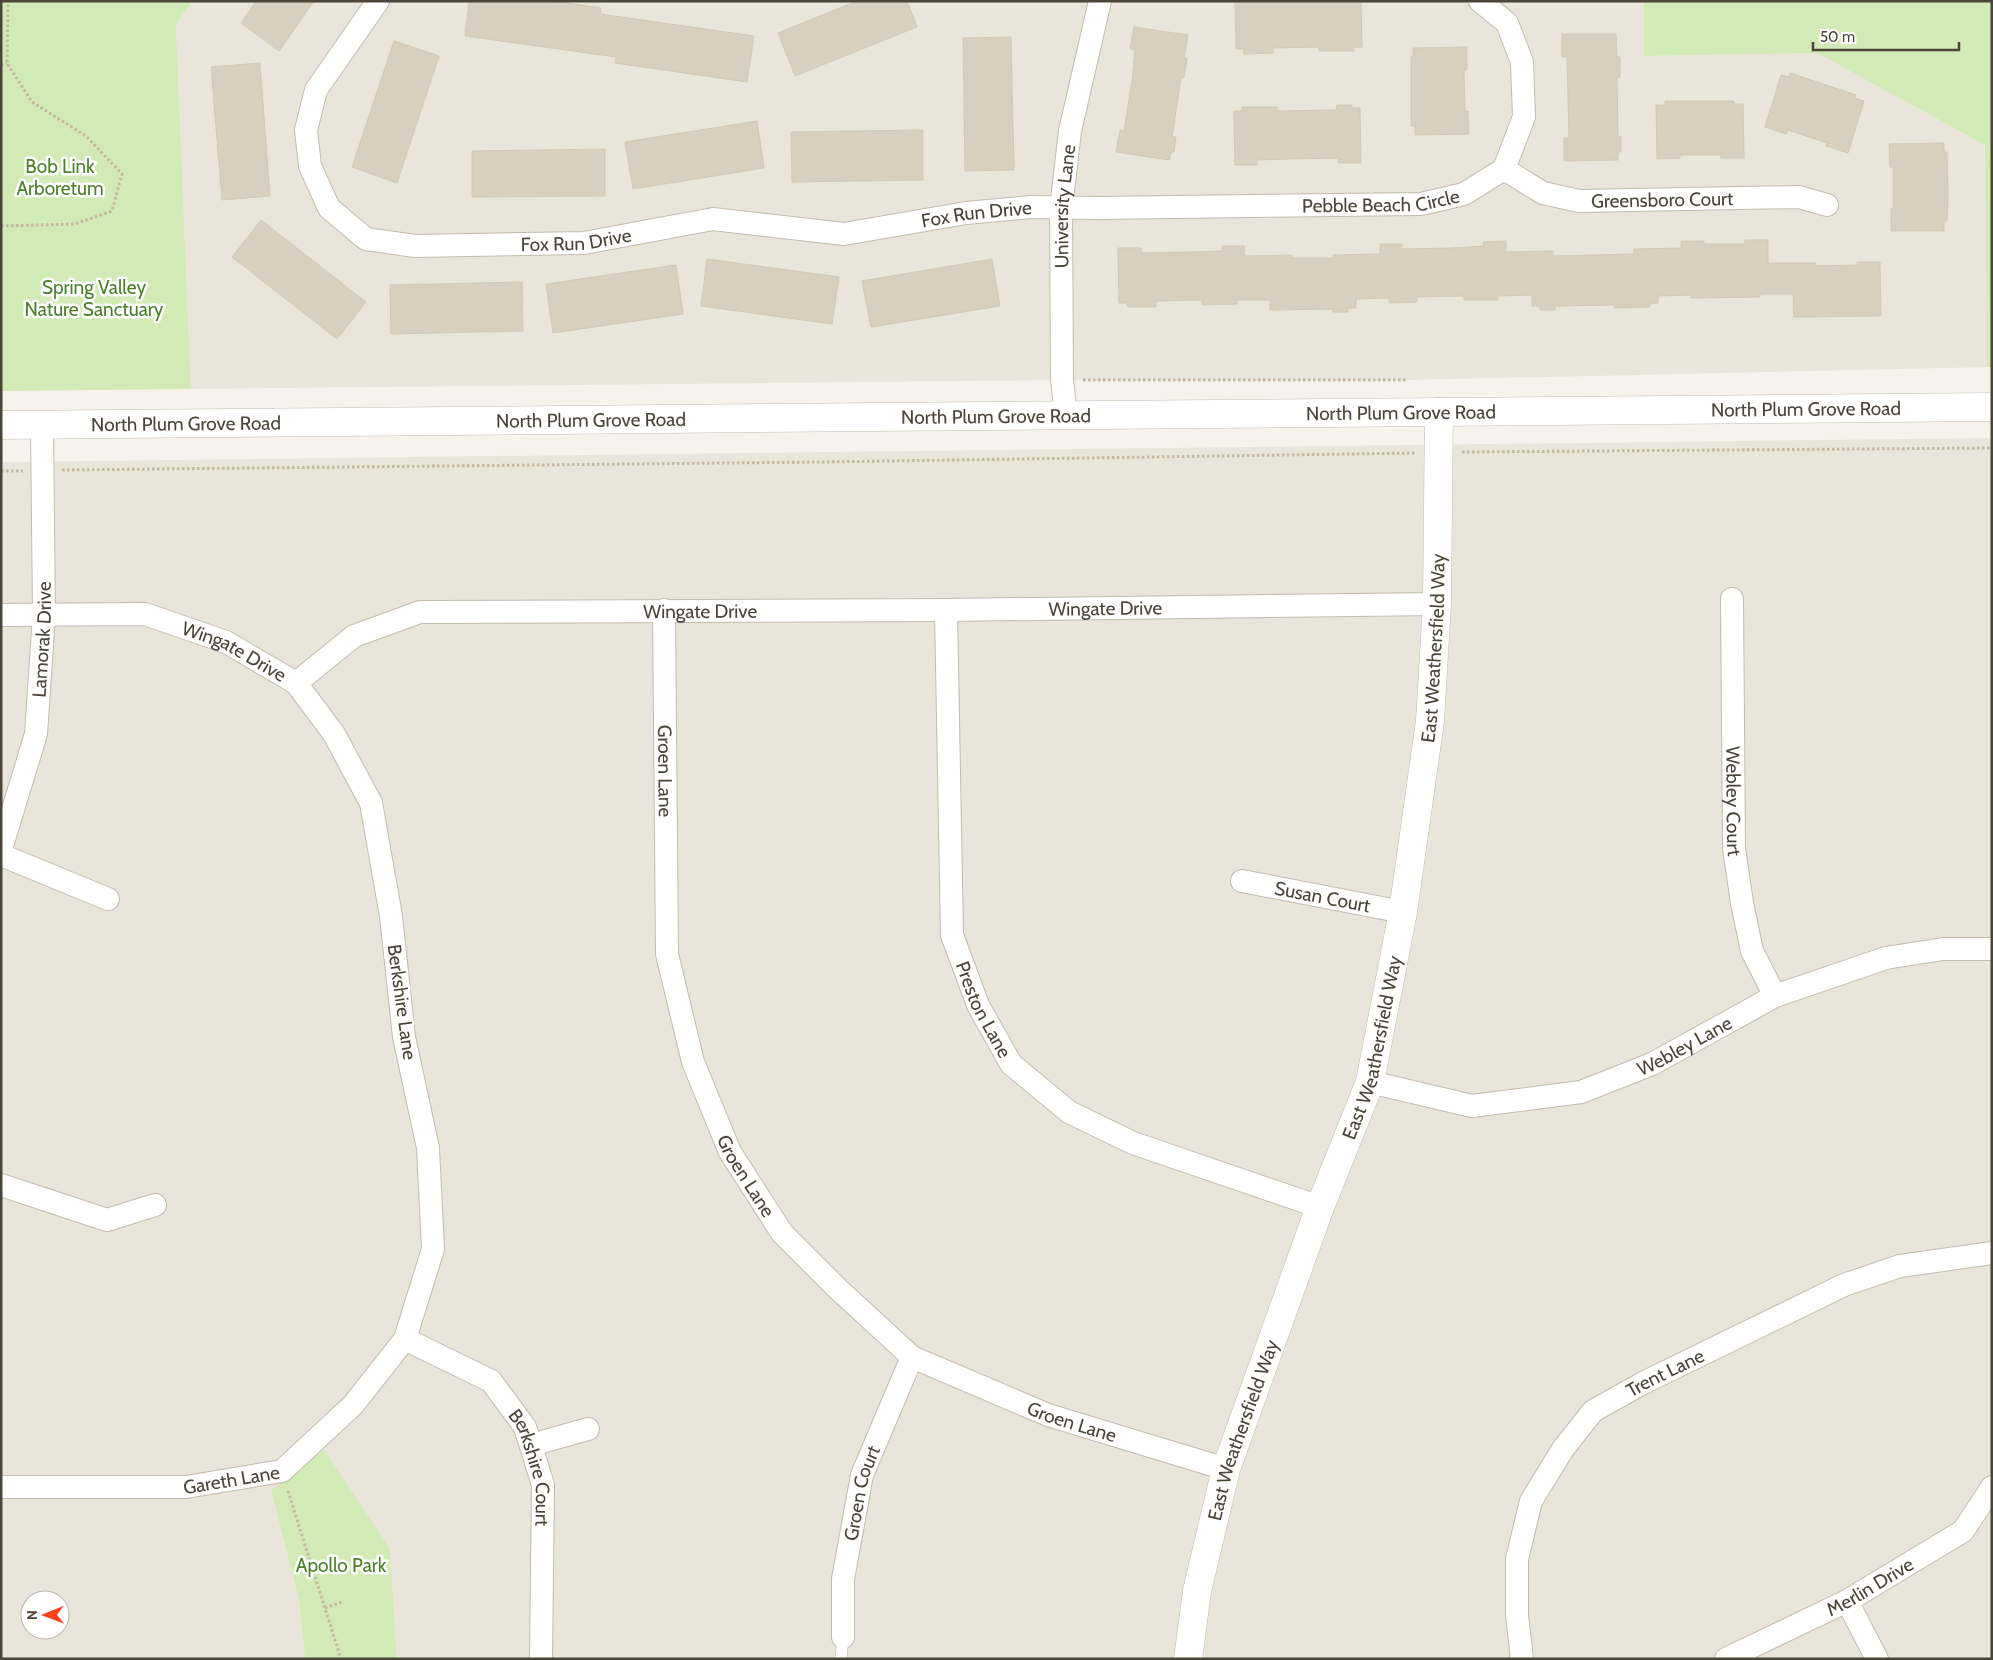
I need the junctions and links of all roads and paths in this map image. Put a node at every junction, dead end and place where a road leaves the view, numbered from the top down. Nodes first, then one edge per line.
1 (8, 1) edge
2 (378, 1) edge
3 (1100, 1) edge
4 (1480, 1) edge
5 (7, 63) junction
6 (1, 65) edge
7 (1504, 170) junction
8 (1827, 205) dead end
9 (1061, 208) junction
10 (1, 226) edge
11 (1062, 380) junction
12 (1407, 380) dead end
13 (1992, 407) edge
14 (1439, 412) junction
15 (1066, 416) junction
16 (42, 424) junction
17 (1, 425) edge
18 (1992, 448) edge
19 (1475, 452) dead end
20 (1404, 453) dead end
21 (1, 471) edge
22 (43, 471) junction
23 (1732, 599) dead end
24 (1437, 604) junction
25 (664, 610) junction
26 (946, 610) junction
27 (1, 615) edge
28 (44, 615) junction
29 (296, 683) junction
30 (1, 849) edge
31 (1, 855) edge
32 (1242, 881) dead end
33 (108, 899) dead end
34 (1403, 912) junction
35 (1992, 949) edge
36 (1775, 996) junction
37 (1370, 1082) junction
38 (1, 1185) edge
39 (155, 1205) dead end
40 (1320, 1207) junction
41 (1992, 1254) edge
42 (405, 1339) junction
43 (912, 1357) junction
44 (588, 1429) dead end
45 (531, 1445) junction
46 (1226, 1468) junction
47 (282, 1471) junction
48 (1, 1487) edge
49 (1992, 1487) edge
50 (337, 1566) dead end
51 (312, 1569) junction
52 (1847, 1601) junction
53 (342, 1602) dead end
54 (325, 1608) junction
55 (842, 1648) edge
56 (341, 1659) edge
57 (541, 1659) edge
58 (1188, 1659) edge
59 (1522, 1659) edge
60 (1726, 1659) edge
61 (1877, 1659) edge

1 - 5 path
2 - 9 street, Fox Run Drive
3 - 9 street, University Lane
4 - 7 street
5 - 6 path
5 - 10 path
7 - 8 street, Greensboro Court
7 - 9 street, Pebble Beach Circle
9 - 11 street, University Lane
11 - 12 path
11 - 15 street, University Lane
13 - 14 street, North Plum Grove Road
14 - 15 street, North Plum Grove Road
14 - 24 street, East Weathersfield Way
15 - 16 street, North Plum Grove Road
16 - 17 street, North Plum Grove Road
16 - 22 street, Lamorak Drive
18 - 19 path
20 - 22 path
21 - 22 path
22 - 28 street, Lamorak Drive
23 - 36 street, Webley Court
24 - 26 street, Wingate Drive
24 - 34 street, East Weathersfield Way
25 - 26 street, Wingate Drive
25 - 29 street, Wingate Drive
25 - 43 street, Groen Lane
26 - 40 street, Preston Lane
27 - 28 street, Wingate Drive
28 - 29 street, Wingate Drive
28 - 30 street, Lamorak Drive
29 - 42 street, Berkshire Lane
31 - 33 street
32 - 34 street, Susan Court
34 - 37 street, East Weathersfield Way
35 - 36 street, Webley Lane
36 - 37 street, Webley Lane
37 - 40 street, East Weathersfield Way
38 - 39 street
40 - 46 street, East Weathersfield Way
41 - 59 street, Trent Lane
42 - 45 street, Berkshire Court
42 - 47 street, Gareth Lane
43 - 46 street, Groen Lane
43 - 55 street, Groen Court
44 - 45 street
45 - 57 street, Berkshire Court
46 - 58 street, East Weathersfield Way
47 - 48 street, Gareth Lane
47 - 51 path
49 - 52 street, Merlin Drive
50 - 51 path
51 - 54 path
52 - 60 street, Merlin Drive
52 - 61 street
53 - 54 path
54 - 56 path

